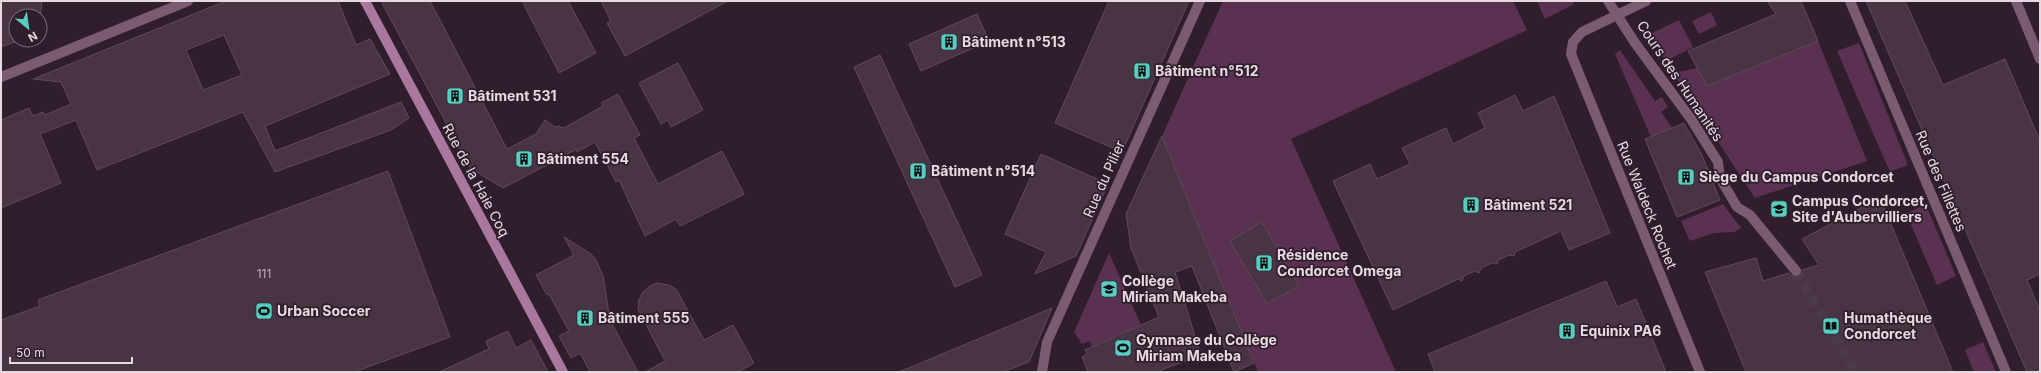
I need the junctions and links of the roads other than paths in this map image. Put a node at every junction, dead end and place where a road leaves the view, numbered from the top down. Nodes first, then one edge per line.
1 (188, 1) edge
2 (365, 1) edge
3 (1200, 1) edge
4 (1608, 1) edge
5 (1646, 1) edge
6 (1850, 1) edge
7 (2016, 1) edge
8 (1618, 15) junction
9 (2040, 59) edge
10 (1, 77) edge
11 (1796, 271) tunnel mouth
12 (562, 372) edge
13 (1042, 372) edge
14 (1700, 372) edge
15 (2006, 372) edge

1 - 10 street
2 - 12 main road, Rue de la Haie Coq
3 - 13 street, Rue du Pilier
4 - 8 street, Cours des Humanités
5 - 8 street
6 - 15 street, Rue des Fillettes
7 - 9 street
8 - 11 street, Cours des Humanités
8 - 14 street, Rue Waldeck Rochet

